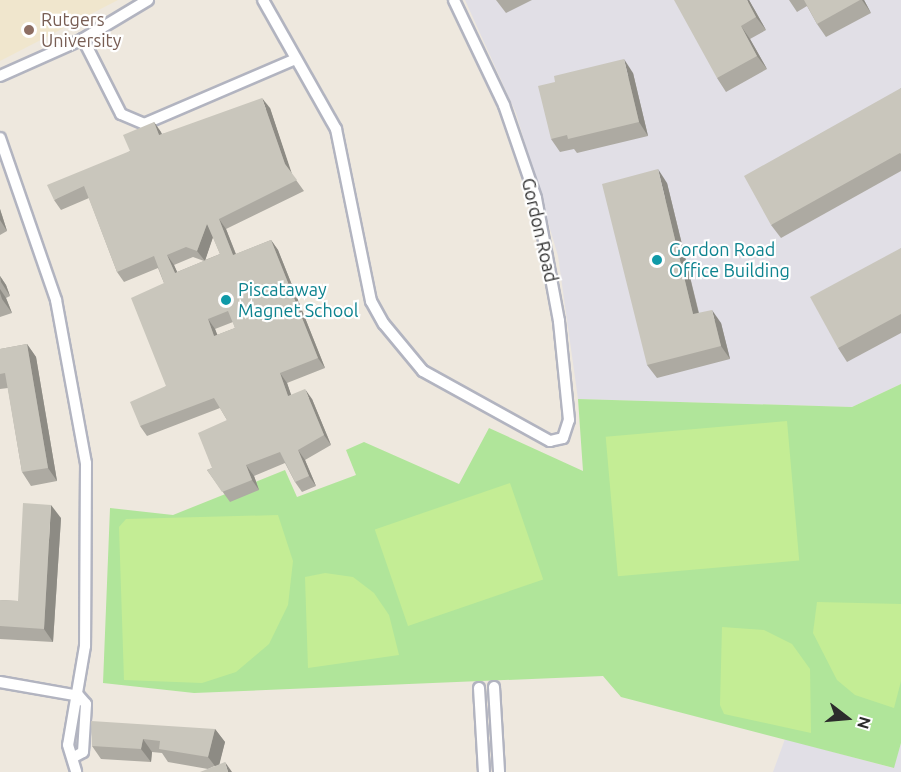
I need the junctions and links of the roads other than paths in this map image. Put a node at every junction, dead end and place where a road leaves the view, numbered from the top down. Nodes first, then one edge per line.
1 (148, 0) edge
2 (263, 0) edge
3 (454, 0) edge
4 (83, 39) junction
5 (296, 59) junction
6 (0, 76) edge
7 (0, 138) edge
8 (0, 682) edge
9 (494, 687) dead end
10 (479, 688) dead end
11 (80, 696) junction
12 (76, 772) edge
13 (484, 772) edge
14 (499, 772) edge

1 - 4 street
2 - 5 street
3 - 5 street, Gordon Road
4 - 5 street
4 - 6 street
7 - 11 street
8 - 11 street
9 - 14 street
10 - 13 street
11 - 12 street

